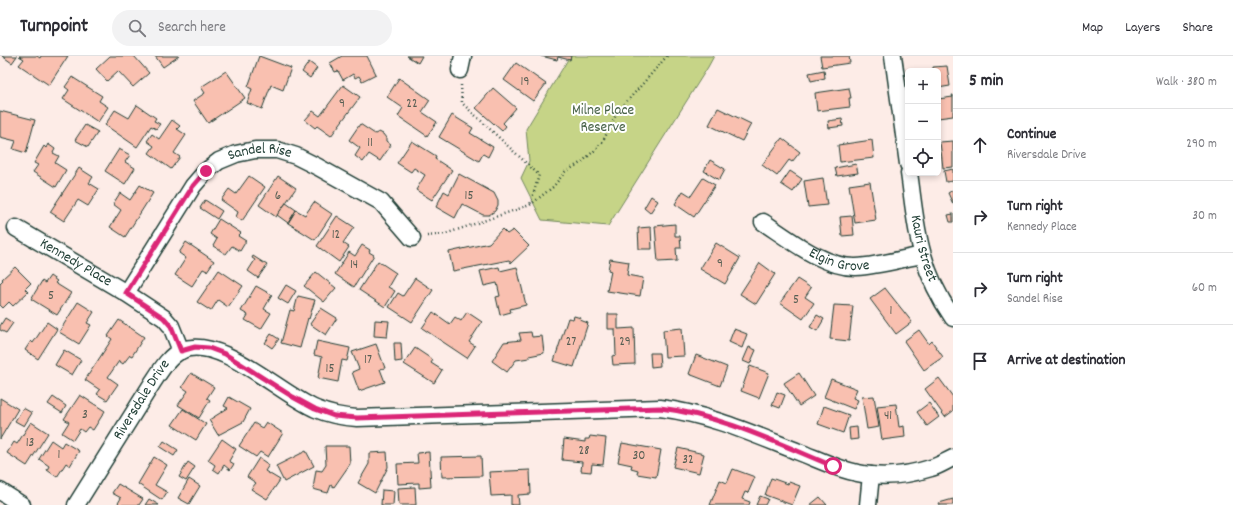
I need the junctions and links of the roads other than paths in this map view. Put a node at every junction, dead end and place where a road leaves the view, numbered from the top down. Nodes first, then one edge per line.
1 (893, 56) edge
2 (905, 142) edge
3 (909, 176) edge
4 (763, 222) dead end
5 (16, 228) dead end
6 (412, 238) road end
7 (922, 254) junction
8 (126, 293) junction
9 (953, 318) edge
10 (181, 351) junction
11 (953, 458) edge
12 (871, 475) junction
13 (0, 491) edge
14 (22, 505) edge
15 (76, 505) edge
16 (868, 505) edge

1 - 2 street
3 - 7 street, Kauri Street
4 - 7 street, Elgin Grove
5 - 8 street, Kennedy Place
6 - 8 street, Sandel Rise
7 - 9 street, Kauri Street
8 - 10 street, Kennedy Place
10 - 12 street, Riversdale Drive
10 - 15 street, Riversdale Drive
11 - 12 street, Riversdale Drive
12 - 16 street
13 - 14 street

